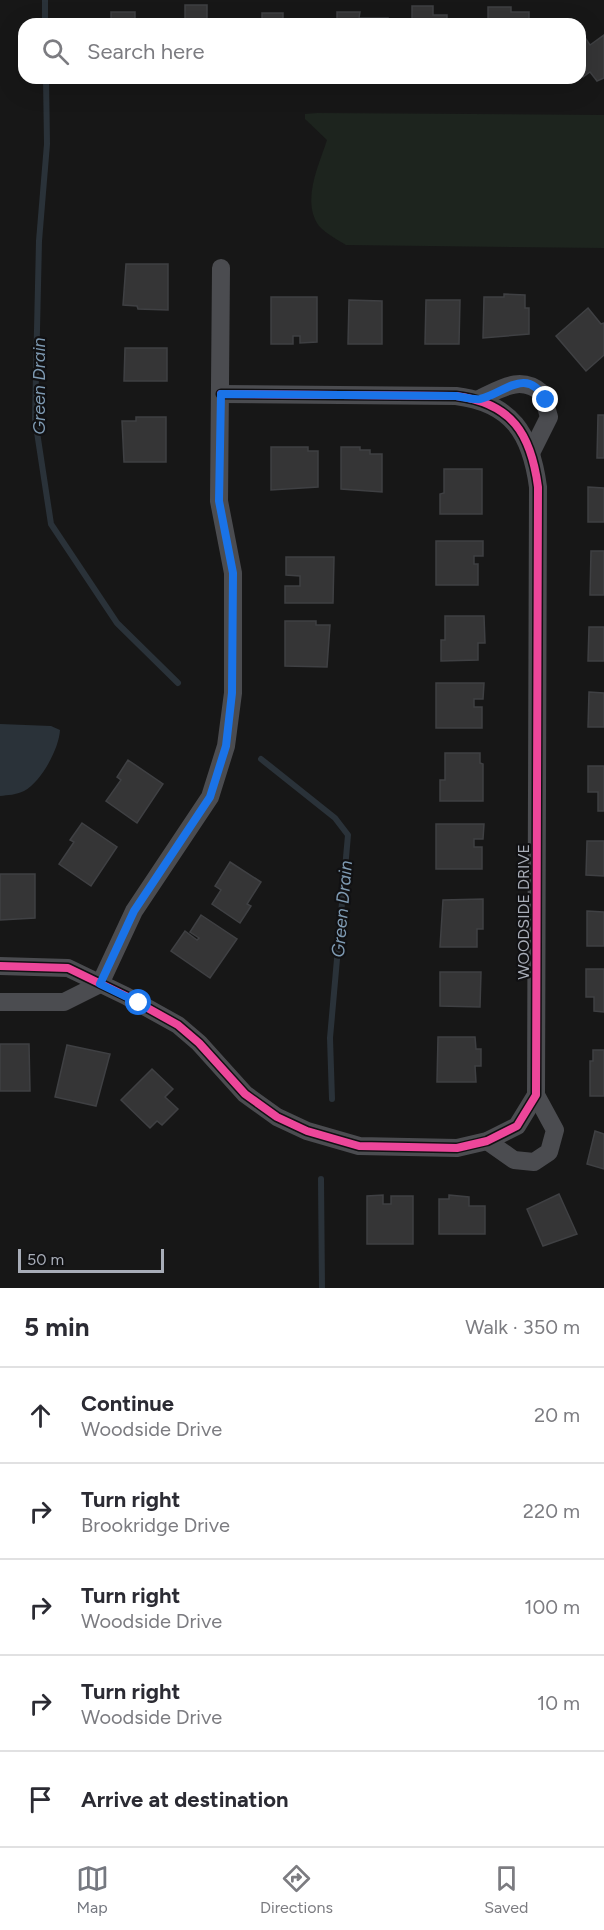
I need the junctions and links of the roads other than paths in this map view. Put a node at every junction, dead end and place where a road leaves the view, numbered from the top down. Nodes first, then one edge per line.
1 (221, 268) dead end
2 (221, 394) junction
3 (479, 399) junction
4 (531, 453) junction
5 (0, 966) edge
6 (100, 984) junction
7 (0, 1002) edge
8 (536, 1095) junction
9 (487, 1141) junction

1 - 2 street
2 - 3 street, WOODSIDE DRIVE
2 - 6 street
3 - 4 street, WOODSIDE DRIVE
3 - 4 street
4 - 8 street, WOODSIDE DRIVE
5 - 6 street
6 - 7 street
6 - 9 street
8 - 9 street
8 - 9 street, WOODSIDE DRIVE

